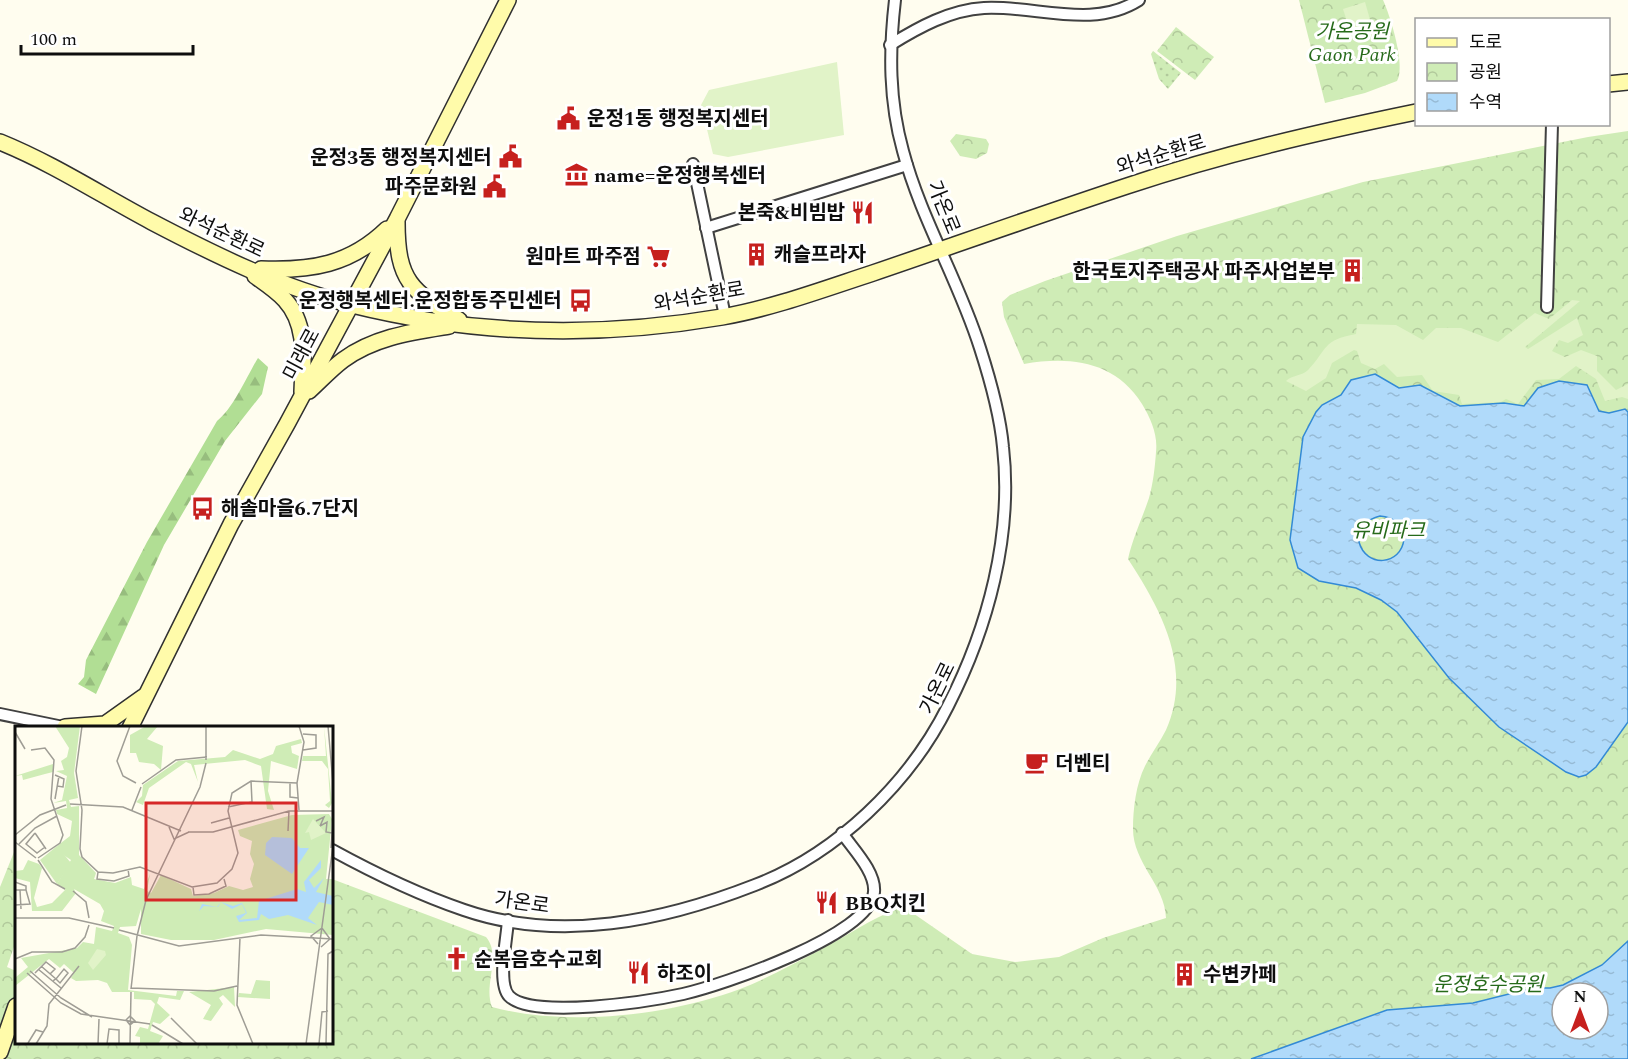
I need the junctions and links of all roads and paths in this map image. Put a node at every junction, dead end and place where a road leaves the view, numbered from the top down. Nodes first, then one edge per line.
1 (508, 0) edge
2 (895, 0) edge
3 (1139, 0) edge
4 (949, 15) junction
5 (960, 23) dead end
6 (890, 45) junction
7 (1628, 82) edge
8 (1610, 84) edge
9 (1415, 112) edge
10 (1552, 126) edge
11 (0, 142) edge
12 (693, 164) dead end
13 (907, 165) junction
14 (397, 219) junction
15 (706, 228) junction
16 (942, 250) junction
17 (246, 268) junction
18 (351, 304) junction
19 (1547, 307) dead end
20 (725, 316) junction
21 (464, 324) junction
22 (301, 399) junction
23 (145, 696) junction
24 (0, 714) edge
25 (61, 726) edge
26 (79, 726) edge
27 (131, 726) edge
28 (145, 726) edge
29 (842, 833) junction
30 (333, 851) edge
31 (508, 920) junction
32 (15, 1009) edge
33 (0, 1052) edge

1 - 14 main road, 미래로
2 - 6 street, 가온로
3 - 4 street
4 - 5 street
4 - 6 street
6 - 13 street, 가온로
7 - 8 main road
9 - 16 main road, 와석순환로
10 - 19 street
11 - 17 main road, 와석순환로
12 - 15 street
13 - 15 street
13 - 16 street, 가온로
14 - 17 main road
14 - 18 main road, 미래로
14 - 21 main road
15 - 20 street
16 - 20 main road, 와석순환로
16 - 29 street, 가온로
17 - 18 main road, 와석순환로
17 - 22 main road
18 - 21 main road, 와석순환로
18 - 22 main road, 미래로
20 - 21 main road, 와석순환로
21 - 22 main road
22 - 23 main road, 미래로
23 - 26 main road
23 - 27 main road, 미래로
23 - 28 main road
24 - 25 street
29 - 31 street, 가온로
29 - 31 street
30 - 31 street, 가온로
32 - 33 main road

